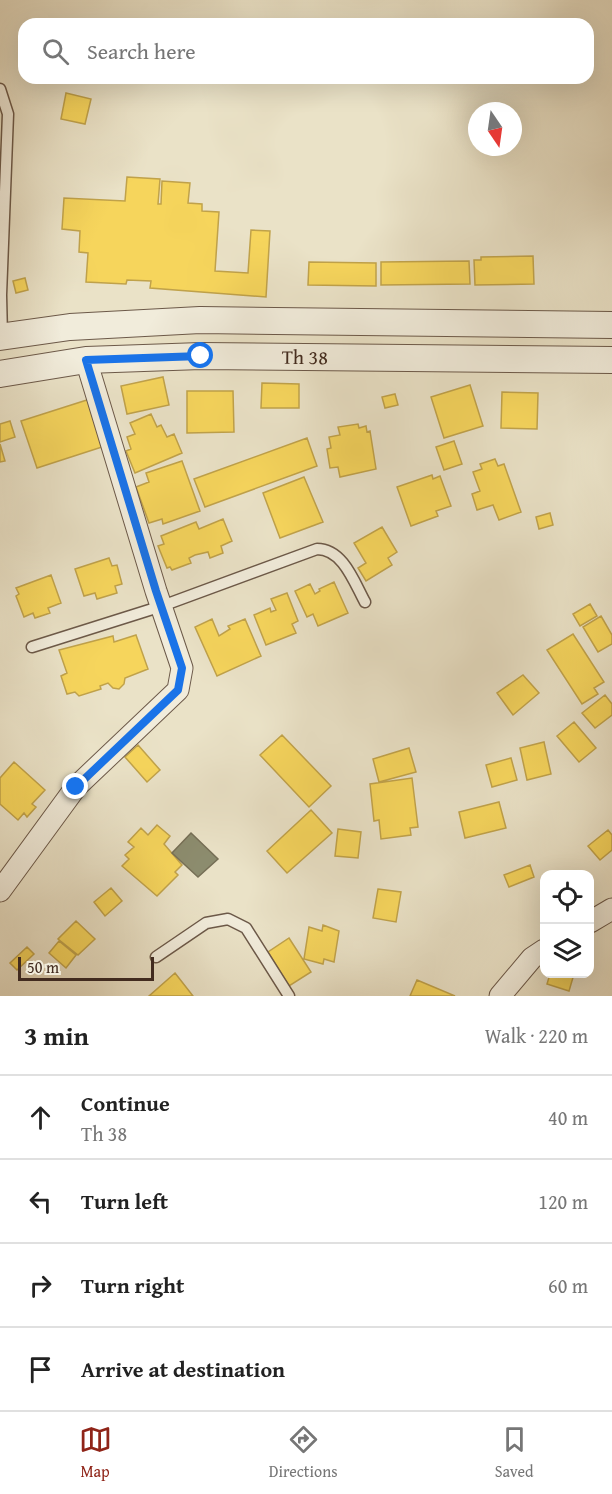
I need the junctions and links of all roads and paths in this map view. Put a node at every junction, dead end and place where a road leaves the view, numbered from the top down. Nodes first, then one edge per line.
1 (0, 89) edge
2 (612, 325) edge
3 (29, 332) junction
4 (1, 337) edge
5 (86, 360) junction
6 (612, 360) edge
7 (33, 367) junction
8 (0, 374) edge
9 (365, 602) dead end
10 (162, 606) junction
11 (32, 646) dead end
12 (0, 891) edge
13 (612, 909) edge
14 (594, 920) edge
15 (540, 953) edge
16 (156, 957) dead end
17 (289, 996) edge
18 (500, 996) edge

1 - 4 lane
2 - 3 street, Th 38
3 - 4 street, Th 38
3 - 7 street
5 - 6 street, Th 38
5 - 7 street, Th 38
5 - 10 street
7 - 8 street, Th 38
9 - 10 lane
10 - 11 lane
10 - 12 street
13 - 14 street
15 - 18 street
16 - 17 lane

